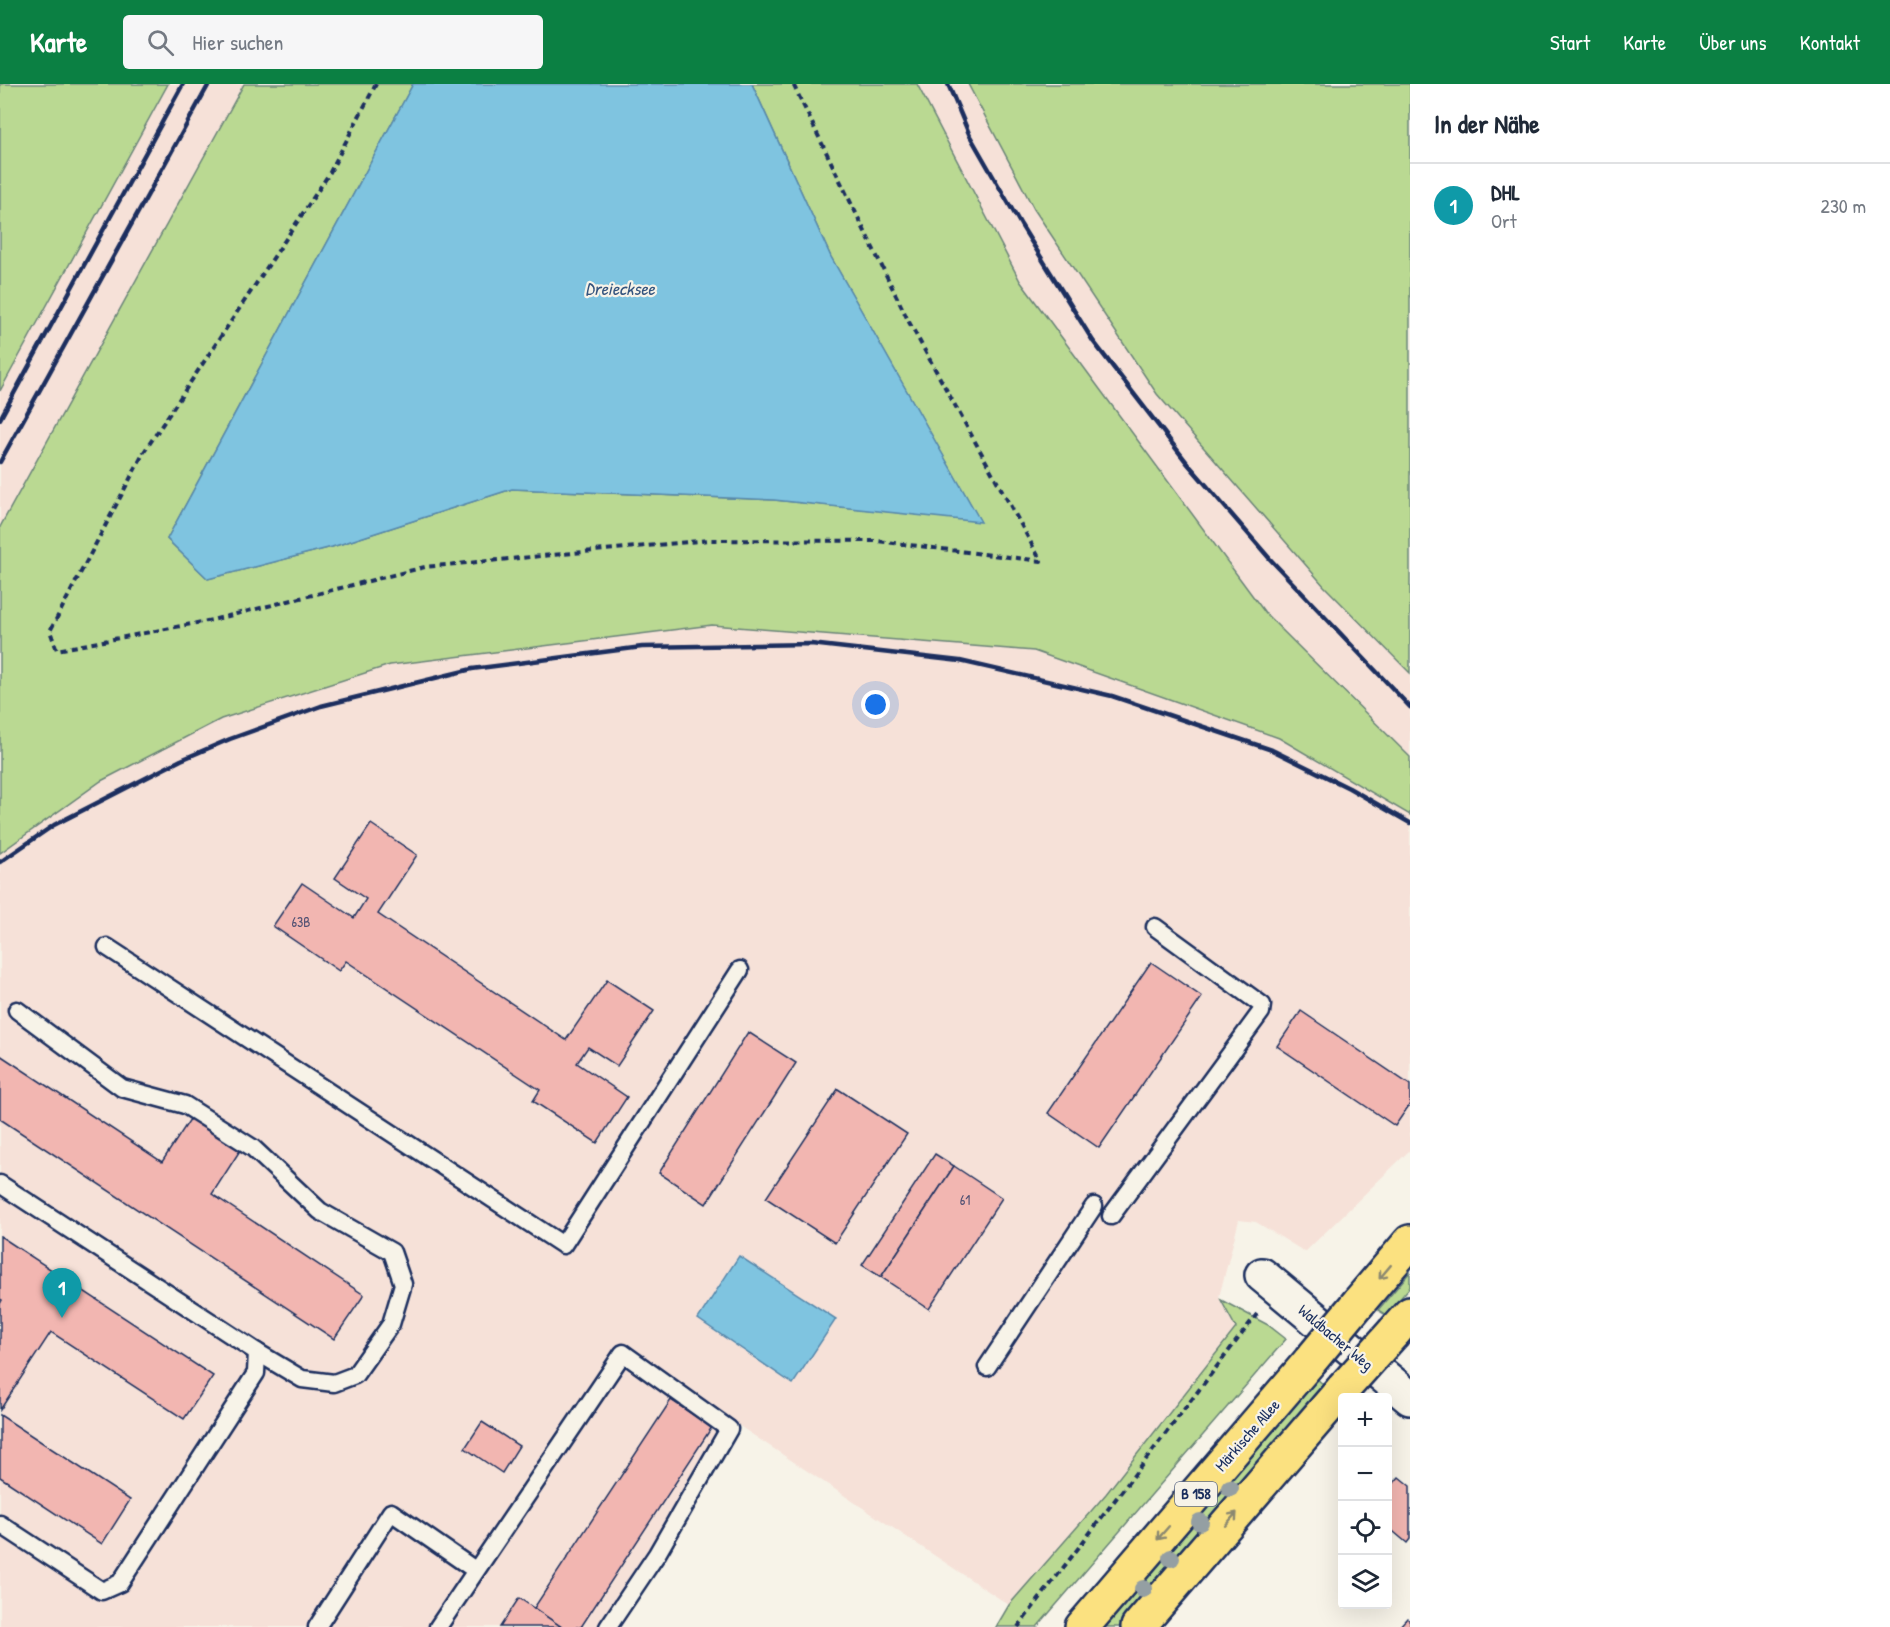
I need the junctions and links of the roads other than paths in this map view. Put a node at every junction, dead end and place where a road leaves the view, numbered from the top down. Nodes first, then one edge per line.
1 (1155, 927) dead end
2 (107, 947) dead end
3 (740, 970) dead end
4 (17, 1010) dead end
5 (0, 1184) edge
6 (1094, 1206) dead end
7 (1111, 1216) dead end
8 (1410, 1242) edge
9 (1262, 1275) dead end
10 (1402, 1323) edge
11 (257, 1352) junction
12 (987, 1367) dead end
13 (1410, 1398) edge
14 (0, 1524) edge
15 (475, 1570) junction
16 (320, 1626) edge
17 (438, 1627) edge
18 (608, 1627) edge
19 (1082, 1627) edge
20 (1138, 1627) edge

1 - 7 lane
2 - 3 lane
4 - 11 lane
5 - 11 lane
6 - 12 lane
8 -> 19 main road, Märkische Allee / B 158, bridge
9 - 13 street, Waldbacher Weg
20 -> 10 main road, B 158, bridge
11 - 14 lane
15 - 16 lane
15 - 17 lane
15 - 18 lane

